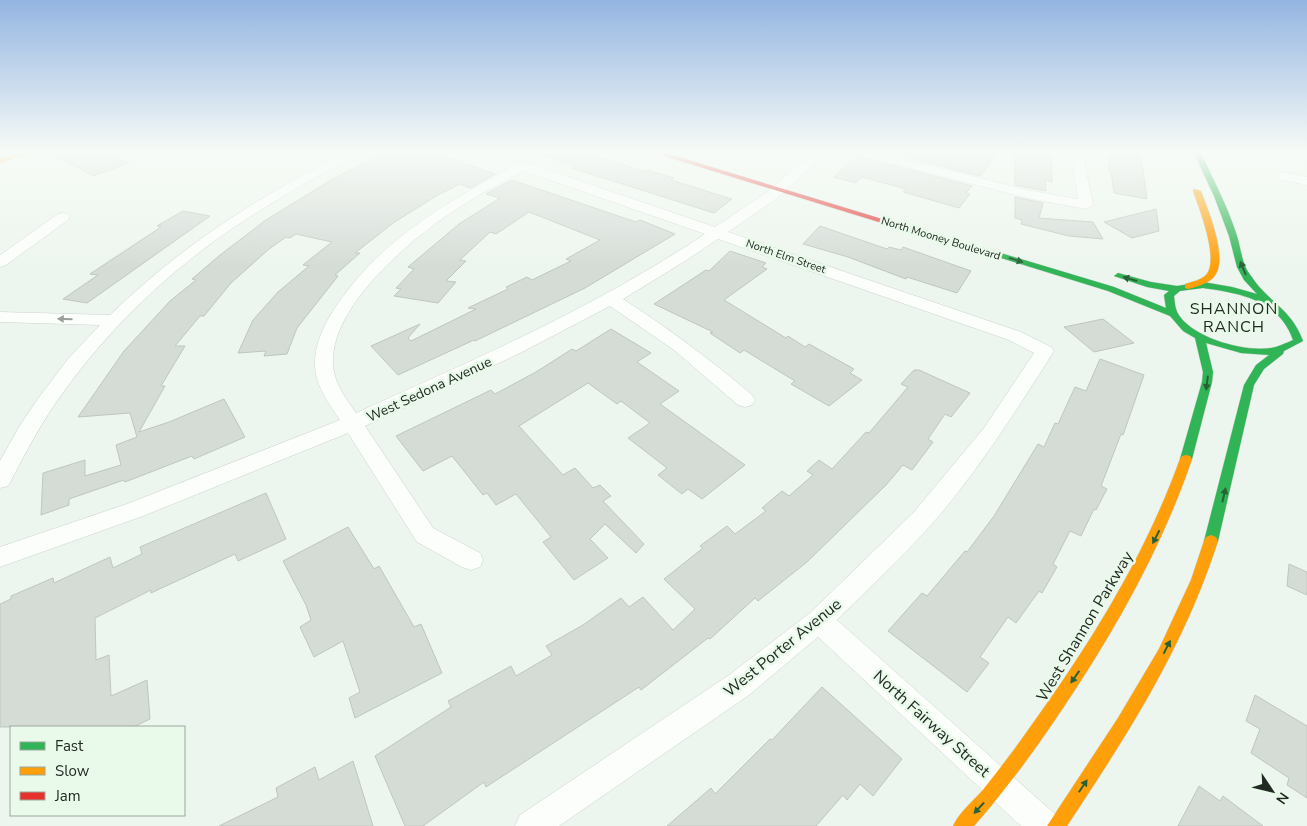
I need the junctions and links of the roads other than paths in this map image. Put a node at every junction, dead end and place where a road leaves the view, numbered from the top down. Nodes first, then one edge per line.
1 (285, 190) edge
2 (481, 190) edge
3 (593, 190) edge
4 (779, 190) edge
5 (799, 190) edge
6 (813, 190) edge
7 (1010, 190) edge
8 (1083, 190) edge
9 (1197, 190) edge
10 (1215, 190) edge
11 (828, 192) dead end
12 (63, 217) dead end
13 (719, 232) junction
14 (0, 262) edge
15 (1105, 272) dead end
16 (1182, 287) junction
17 (611, 299) junction
18 (1272, 306) junction
19 (1172, 314) junction
20 (0, 317) edge
21 (1293, 323) junction
22 (108, 326) junction
23 (1307, 328) edge
24 (0, 330) edge
25 (1199, 335) junction
26 (1292, 348) junction
27 (1045, 352) joint
28 (1279, 352) junction
29 (1307, 352) edge
30 (745, 400) dead end
31 (351, 424) junction
32 (0, 480) edge
33 (0, 557) edge
34 (471, 560) dead end
35 (819, 621) junction
36 (1000, 785) junction
37 (531, 826) edge
38 (962, 826) edge
39 (1045, 826) edge
40 (1056, 826) edge

1 - 22 street
2 - 31 street, North Elm Street
3 - 13 street, North Elm Street
4 - 13 street, West Sedona Avenue
5 -> 19 street, North Mooney Boulevard
6 - 11 street, North Mooney Boulevard
7 - 8 street
9 - 16 street
18 -> 10 street
12 - 14 street
13 - 17 street, West Sedona Avenue
13 - 27 street, North Elm Street
16 -> 15 street
16 - 18 street
16 - 19 street
17 - 30 street
17 - 31 street, West Sedona Avenue
18 - 21 street
19 - 25 street, North Mooney Boulevard
22 -> 20 street
21 - 23 street
21 - 26 street
22 - 24 street
22 - 32 street
25 - 28 street, North Mooney Boulevard
25 -> 36 street, West Shannon Parkway
26 - 28 street
26 - 29 street
27 - 35 street, West Porter Avenue
40 -> 28 street
31 - 33 street, West Sedona Avenue
31 - 34 street
35 - 36 street, North Fairway Street
35 - 37 street, West Porter Avenue
36 -> 38 street, West Shannon Parkway
36 - 39 street, North Fairway Street

